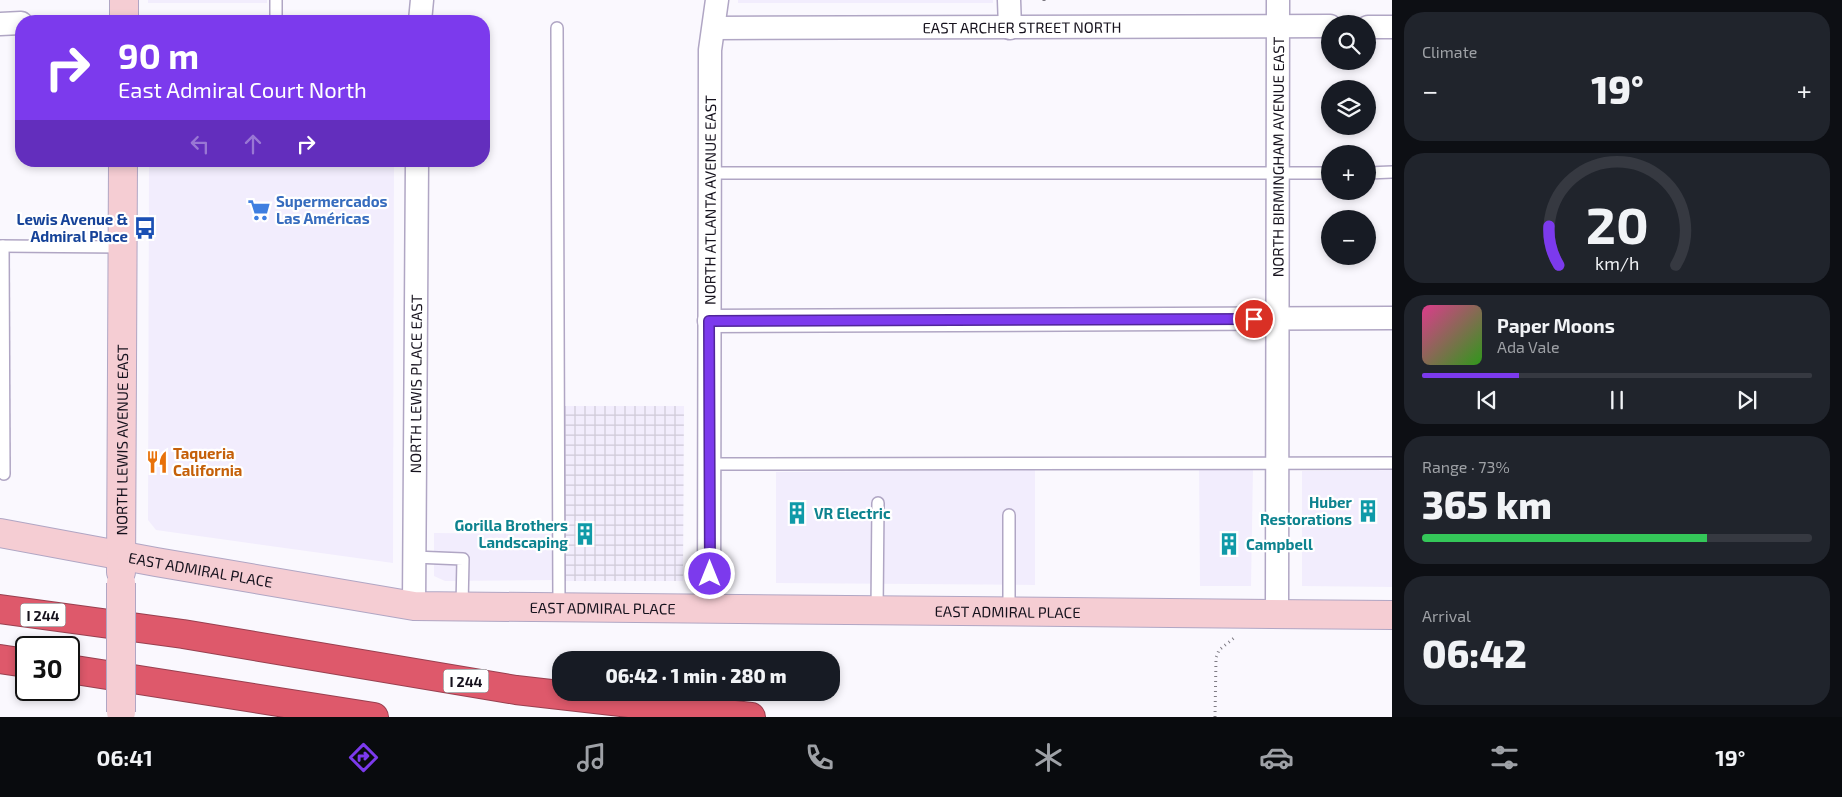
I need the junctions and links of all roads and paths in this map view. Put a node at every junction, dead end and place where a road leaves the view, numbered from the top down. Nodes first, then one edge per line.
1 (124, 0) edge
2 (276, 0) edge
3 (422, 0) edge
4 (717, 0) edge
5 (1009, 0) edge
6 (1278, 0) edge
7 (124, 15) edge
8 (276, 15) edge
9 (421, 15) edge
10 (15, 23) edge
11 (0, 24) edge
12 (1278, 26) junction
13 (1321, 26) edge
14 (1376, 26) edge
15 (1392, 27) edge
16 (557, 28) dead end
17 (714, 28) junction
18 (1010, 28) junction
19 (123, 167) edge
20 (417, 167) edge
21 (1376, 172) edge
22 (1392, 172) edge
23 (710, 173) junction
24 (1278, 173) junction
25 (1321, 173) edge
26 (2, 246) edge
27 (123, 247) junction
28 (1392, 318) edge
29 (1278, 319) junction
30 (709, 321) junction
31 (2, 373) edge
32 (1277, 463) junction
33 (1392, 463) edge
34 (709, 464) junction
35 (4, 474) dead end
36 (878, 503) dead end
37 (1009, 515) dead end
38 (0, 533) edge
39 (122, 555) junction
40 (414, 557) junction
41 (414, 606) junction
42 (462, 608) junction
43 (0, 609) edge
44 (559, 609) junction
45 (709, 610) junction
46 (877, 611) junction
47 (1009, 612) junction
48 (1277, 614) junction
49 (1392, 615) edge
50 (1224, 644) dead end
51 (0, 660) edge
52 (15, 662) edge
53 (80, 671) edge
54 (121, 714) edge
55 (374, 717) edge
56 (751, 717) edge
57 (1215, 717) edge

1 - 7 main road
2 - 8 lane
3 - 9 street
4 - 17 street, NORTH ATLANTA AVENUE EAST
5 - 18 street
6 - 12 street, NORTH BIRMINGHAM AVENUE EAST
10 - 11 street
12 - 13 street, EAST ARCHER STREET NORTH
12 - 18 street, EAST ARCHER STREET NORTH
12 - 24 street, NORTH BIRMINGHAM AVENUE EAST
14 - 15 street
16 - 44 lane
17 - 18 street, EAST ARCHER STREET NORTH
17 - 23 street, NORTH ATLANTA AVENUE EAST
19 - 27 main road, NORTH LEWIS AVENUE EAST
20 - 40 street, NORTH LEWIS PLACE EAST
21 - 22 lane
23 - 24 lane
23 - 30 street, NORTH ATLANTA AVENUE EAST
24 - 25 lane
24 - 29 street, NORTH BIRMINGHAM AVENUE EAST
26 - 27 lane
26 - 31 lane
27 - 39 main road, NORTH LEWIS AVENUE EAST
28 - 29 street
29 - 30 street
29 - 32 street, NORTH BIRMINGHAM AVENUE EAST
30 - 34 street, NORTH ATLANTA AVENUE EAST
31 - 35 lane
32 - 33 lane
32 - 34 lane
32 - 48 street, NORTH BIRMINGHAM AVENUE EAST
34 - 45 street, NORTH ATLANTA AVENUE EAST
36 - 46 lane
37 - 47 lane
38 - 39 main road, EAST ADMIRAL PLACE
39 - 41 main road, EAST ADMIRAL PLACE
39 - 54 main road, NORTH LEWIS AVENUE EAST, bridge
40 - 41 street, NORTH LEWIS PLACE EAST
40 - 42 lane
41 - 42 main road, EAST ADMIRAL PLACE
42 - 44 main road, EAST ADMIRAL PLACE
43 - 56 highway, I 244
44 - 45 main road, EAST ADMIRAL PLACE
45 - 46 main road, EAST ADMIRAL PLACE
46 - 47 main road, EAST ADMIRAL PLACE
47 - 48 main road, EAST ADMIRAL PLACE
48 - 49 main road, EAST ADMIRAL PLACE
50 - 57 path
51 - 52 highway
53 - 55 highway

